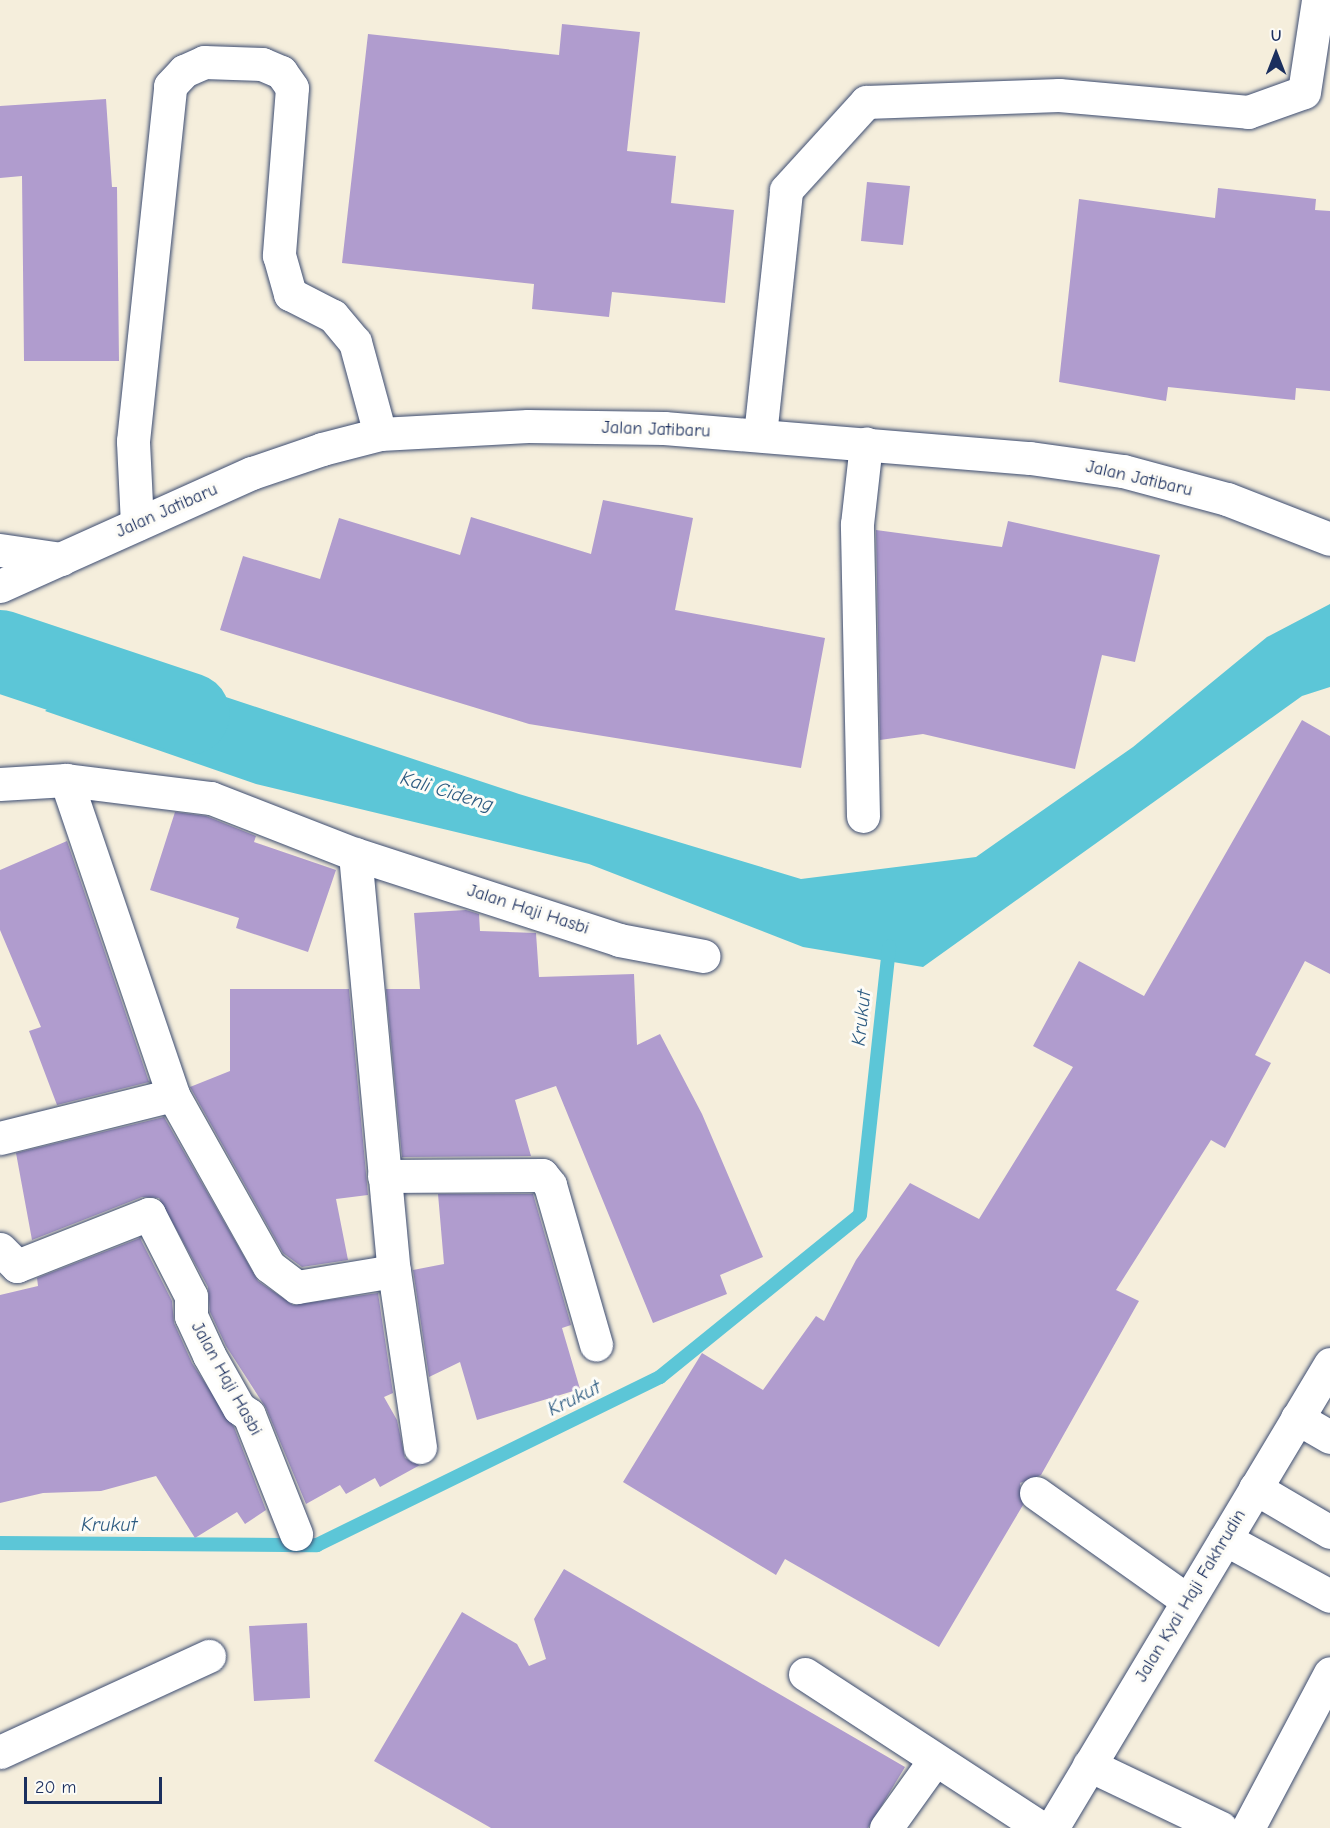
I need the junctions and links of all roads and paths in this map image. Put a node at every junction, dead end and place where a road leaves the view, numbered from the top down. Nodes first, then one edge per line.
1 (1318, 0) edge
2 (380, 434) junction
3 (760, 435) junction
4 (866, 444) junction
5 (137, 524) junction
6 (1330, 539) edge
7 (0, 550) edge
8 (61, 559) junction
9 (0, 586) edge
10 (66, 780) junction
11 (0, 784) edge
12 (863, 816) dead end
13 (355, 854) junction
14 (704, 956) dead end
15 (173, 1095) junction
16 (0, 1138) edge
17 (384, 1176) junction
18 (0, 1249) edge
19 (394, 1270) junction
20 (596, 1344) dead end
21 (1330, 1364) edge
22 (1297, 1418) junction
23 (1330, 1437) edge
24 (420, 1447) dead end
25 (1255, 1488) junction
26 (1036, 1493) dead end
27 (1330, 1532) edge
28 (296, 1534) dead end
29 (1225, 1539) junction
30 (1330, 1596) edge
31 (1188, 1600) junction
32 (209, 1656) dead end
33 (1330, 1673) edge
34 (805, 1674) dead end
35 (0, 1752) edge
36 (933, 1761) junction
37 (1089, 1765) junction
38 (886, 1828) edge
39 (1041, 1828) edge
40 (1052, 1828) edge
41 (1221, 1828) edge
42 (1248, 1828) edge

1 - 3 street
2 - 3 street, Jalan Jatibaru
2 - 5 street, Jalan Jatibaru
2 - 5 street
3 - 4 street, Jalan Jatibaru
4 - 6 street, Jalan Jatibaru
4 - 12 street
5 - 8 street, Jalan Jatibaru
7 - 8 street
8 - 9 street, Jalan Jatibaru
10 - 11 street, Jalan Haji Hasbi
10 - 13 street, Jalan Haji Hasbi
10 - 15 street
13 - 14 street, Jalan Haji Hasbi
13 - 17 street
15 - 16 street
15 - 19 street
17 - 19 street
17 - 20 street
18 - 28 street, Jalan Haji Hasbi
19 - 24 street
21 - 22 street, Jalan Kyai Haji Fakhrudin
22 - 23 street
22 - 25 street, Jalan Kyai Haji Fakhrudin
25 - 27 street
25 - 29 street, Jalan Kyai Haji Fakhrudin
26 - 31 street
29 - 30 street
29 - 31 street, Jalan Kyai Haji Fakhrudin
31 - 37 street, Jalan Kyai Haji Fakhrudin
32 - 35 street
33 - 42 street
34 - 36 street
36 - 38 street
36 - 39 street
37 - 40 street, Jalan Kyai Haji Fakhrudin
37 - 41 street

